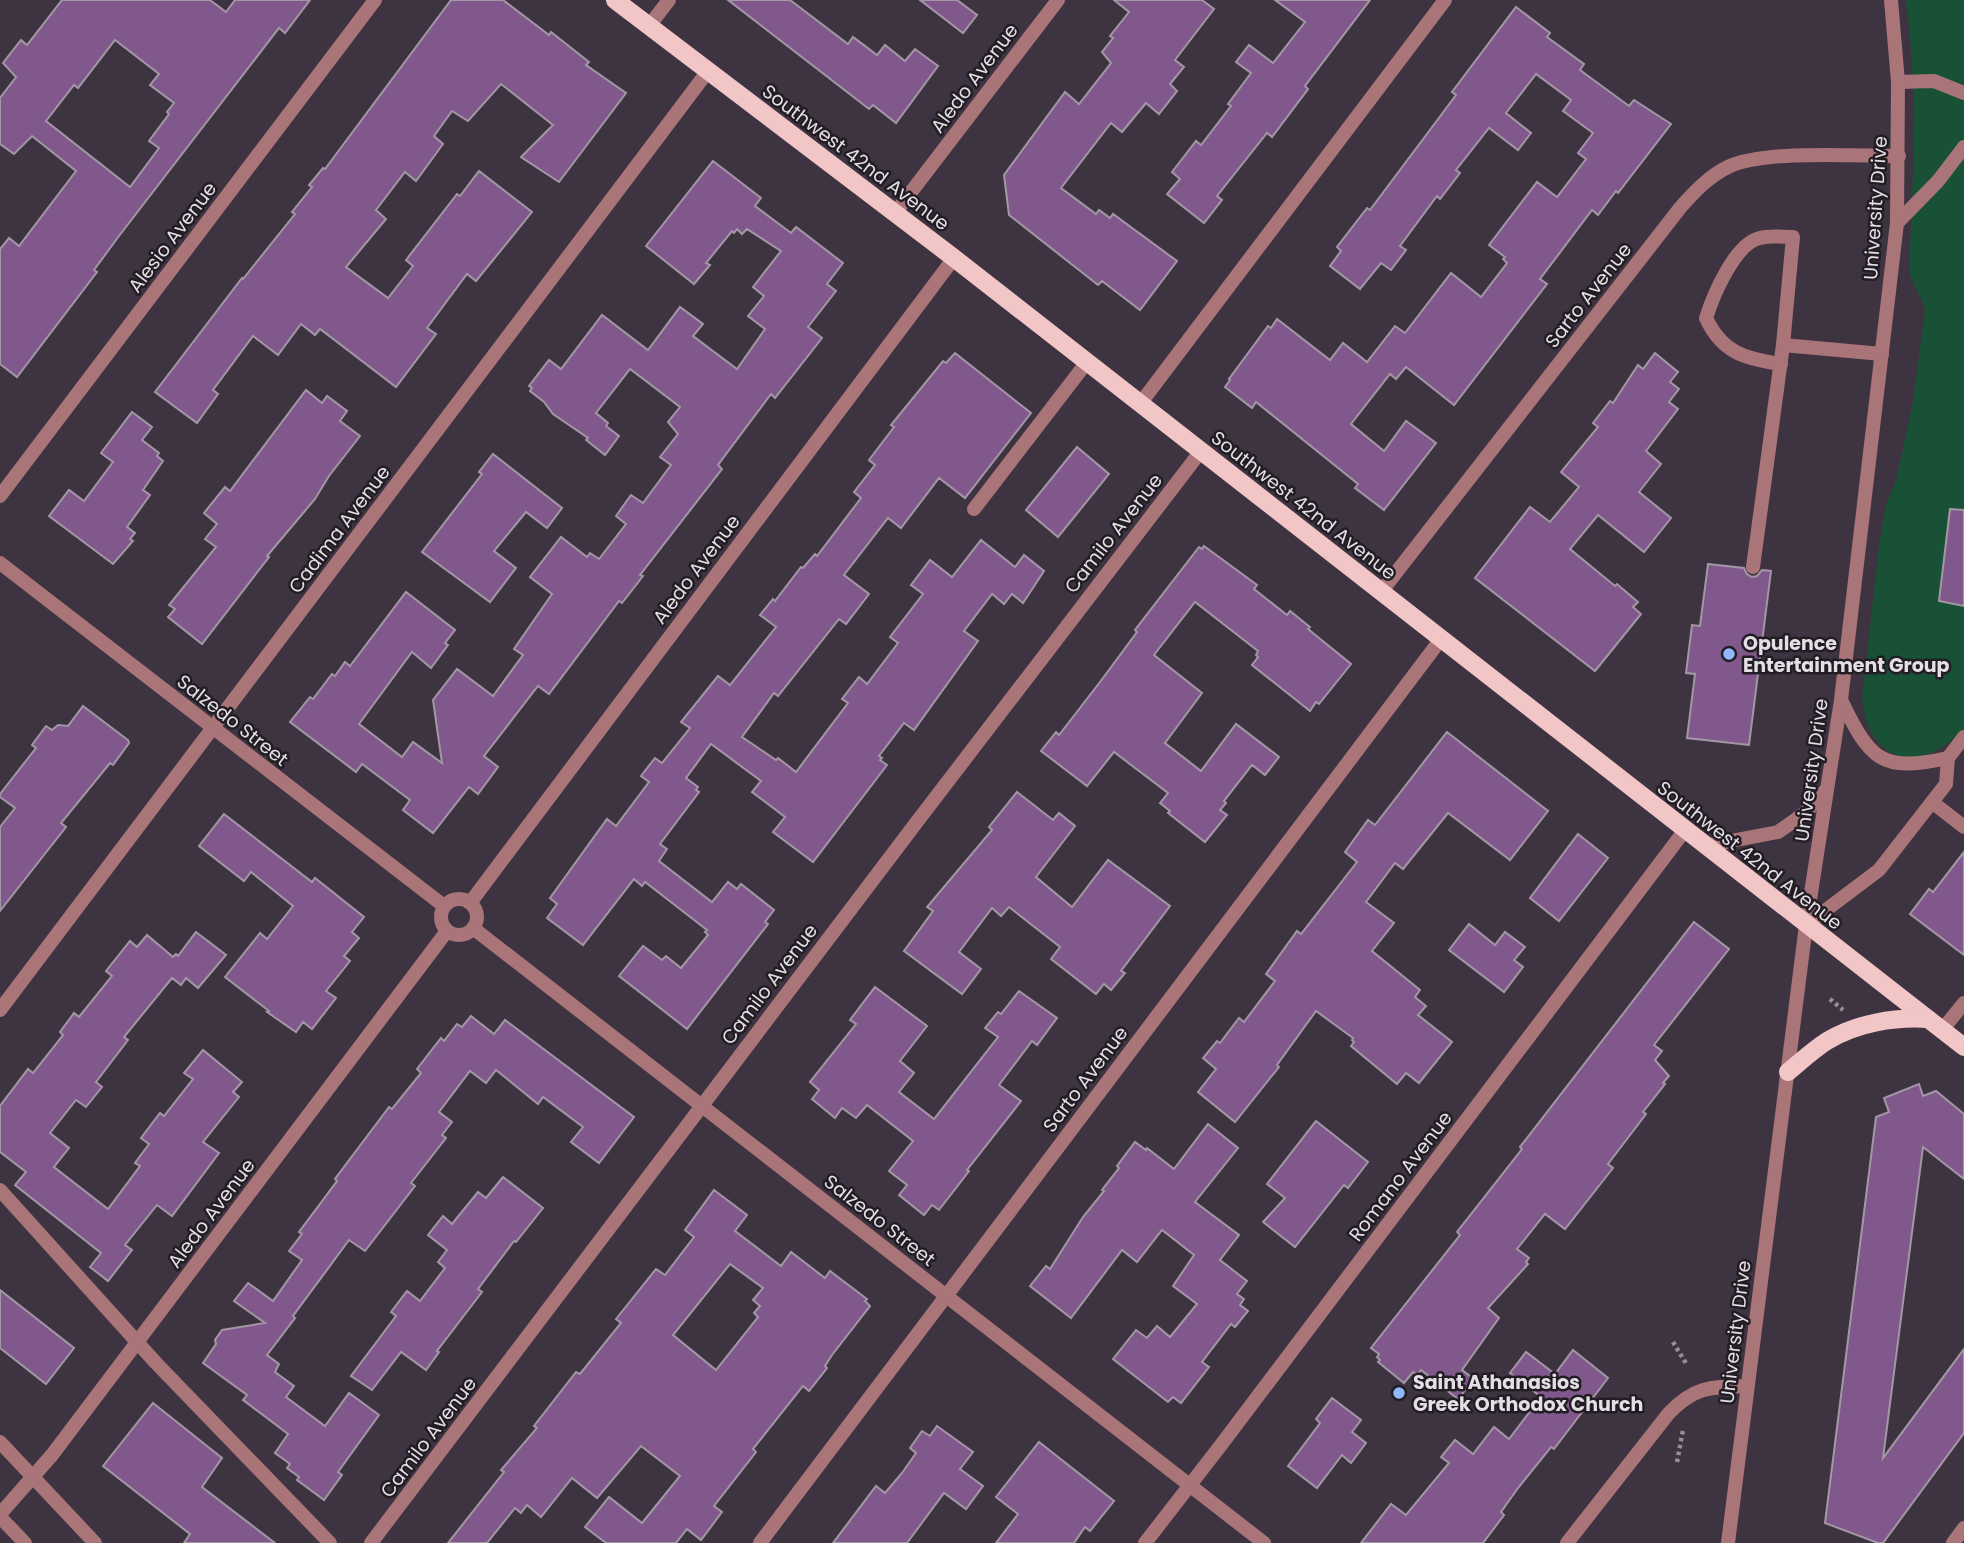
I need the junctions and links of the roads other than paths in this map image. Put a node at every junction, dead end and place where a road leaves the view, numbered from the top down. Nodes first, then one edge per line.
1 (375, 0) edge
2 (615, 0) edge
3 (669, 0) edge
4 (1058, 0) edge
5 (1445, 0) edge
6 (1891, 0) edge
7 (649, 26) junction
8 (708, 71) junction
9 (1898, 82) junction
10 (1964, 93) edge
11 (1964, 147) edge
12 (1899, 156) junction
13 (895, 213) junction
14 (1897, 223) junction
15 (954, 258) junction
16 (1783, 345) junction
17 (1882, 354) junction
18 (1087, 362) junction
19 (1781, 364) junction
20 (1140, 404) junction
21 (1201, 451) junction
22 (0, 496) edge
23 (974, 509) dead end
24 (0, 563) edge
25 (1753, 567) dead end
26 (1381, 592) junction
27 (1441, 639) junction
28 (1841, 700) junction
29 (213, 728) junction
30 (1964, 737) edge
31 (1948, 758) junction
32 (1827, 789) junction
33 (1932, 803) junction
34 (1964, 827) edge
35 (1685, 830) junction
36 (1705, 846) junction
37 (470, 903) junction
38 (444, 906) junction
39 (1806, 925) junction
40 (473, 928) junction
41 (447, 931) junction
42 (1964, 1003) edge
43 (0, 1010) edge
44 (1935, 1025) junction
45 (1964, 1047) edge
46 (1787, 1072) junction
47 (702, 1106) junction
48 (0, 1190) edge
49 (946, 1296) junction
50 (137, 1342) junction
51 (1747, 1386) junction
52 (0, 1442) edge
53 (34, 1478) junction
54 (1189, 1486) junction
55 (0, 1516) edge
56 (1964, 1528) edge
57 (25, 1543) edge
58 (95, 1543) edge
59 (330, 1543) edge
60 (372, 1543) edge
61 (760, 1543) edge
62 (1144, 1543) edge
63 (1264, 1543) edge
64 (1567, 1543) edge
65 (1728, 1543) edge
66 (1953, 1543) edge

1 - 22 street, Alesio Avenue
2 - 7 main road, Southwest 42nd Avenue
3 - 7 street
4 - 13 street, Aledo Avenue
5 - 20 street
6 - 9 street, University Drive
7 - 8 main road, Southwest 42nd Avenue
8 - 13 main road, Southwest 42nd Avenue
8 - 29 street, Cadima Avenue
9 - 10 street
9 - 12 street, University Drive
11 - 14 street
12 - 14 street, University Drive
12 - 26 street, Sarto Avenue
13 - 15 main road, Southwest 42nd Avenue
14 - 17 street, University Drive
15 - 18 main road, Southwest 42nd Avenue
15 - 37 street, Aledo Avenue
16 - 17 street
16 - 19 street
16 - 19 street
17 - 28 street, University Drive
18 - 20 main road, Southwest 42nd Avenue
18 - 23 street
19 - 25 street
20 - 21 main road, Southwest 42nd Avenue
21 - 26 main road, Southwest 42nd Avenue
21 - 47 street, Camilo Avenue
24 - 29 street, Salzedo Street
26 - 27 main road, Southwest 42nd Avenue
27 - 35 main road, Southwest 42nd Avenue
27 - 49 street, Sarto Avenue
28 - 31 street
28 - 32 street, University Drive
29 - 38 street, Salzedo Street
29 - 43 street, Cadima Avenue
30 - 31 street
31 - 33 street
32 - 36 street
32 - 39 street, University Drive
33 - 34 street
33 - 39 street
35 - 36 main road, Southwest 42nd Avenue
35 - 54 street, Romano Avenue
36 - 39 main road, Southwest 42nd Avenue
37 - 38 street
37 - 40 street
38 - 41 street
39 - 44 main road, Southwest 42nd Avenue
39 - 46 street, University Drive
40 - 41 street
40 - 47 street, Salzedo Street
41 - 50 street, Aledo Avenue
42 - 44 street
44 - 45 main road, Southwest 42nd Avenue
44 - 46 main road
46 - 51 street, University Drive
47 - 49 street, Salzedo Street
47 - 60 street, Camilo Avenue
48 - 50 street
49 - 54 street, Salzedo Street
49 - 61 street, Sarto Avenue
50 - 53 street, Aledo Avenue
50 - 59 street
51 - 64 street
51 - 65 street, University Drive
52 - 53 street
53 - 55 street, Aledo Avenue
53 - 58 street
54 - 62 street, Romano Avenue
54 - 63 street, Salzedo Street
55 - 57 street
56 - 66 street

